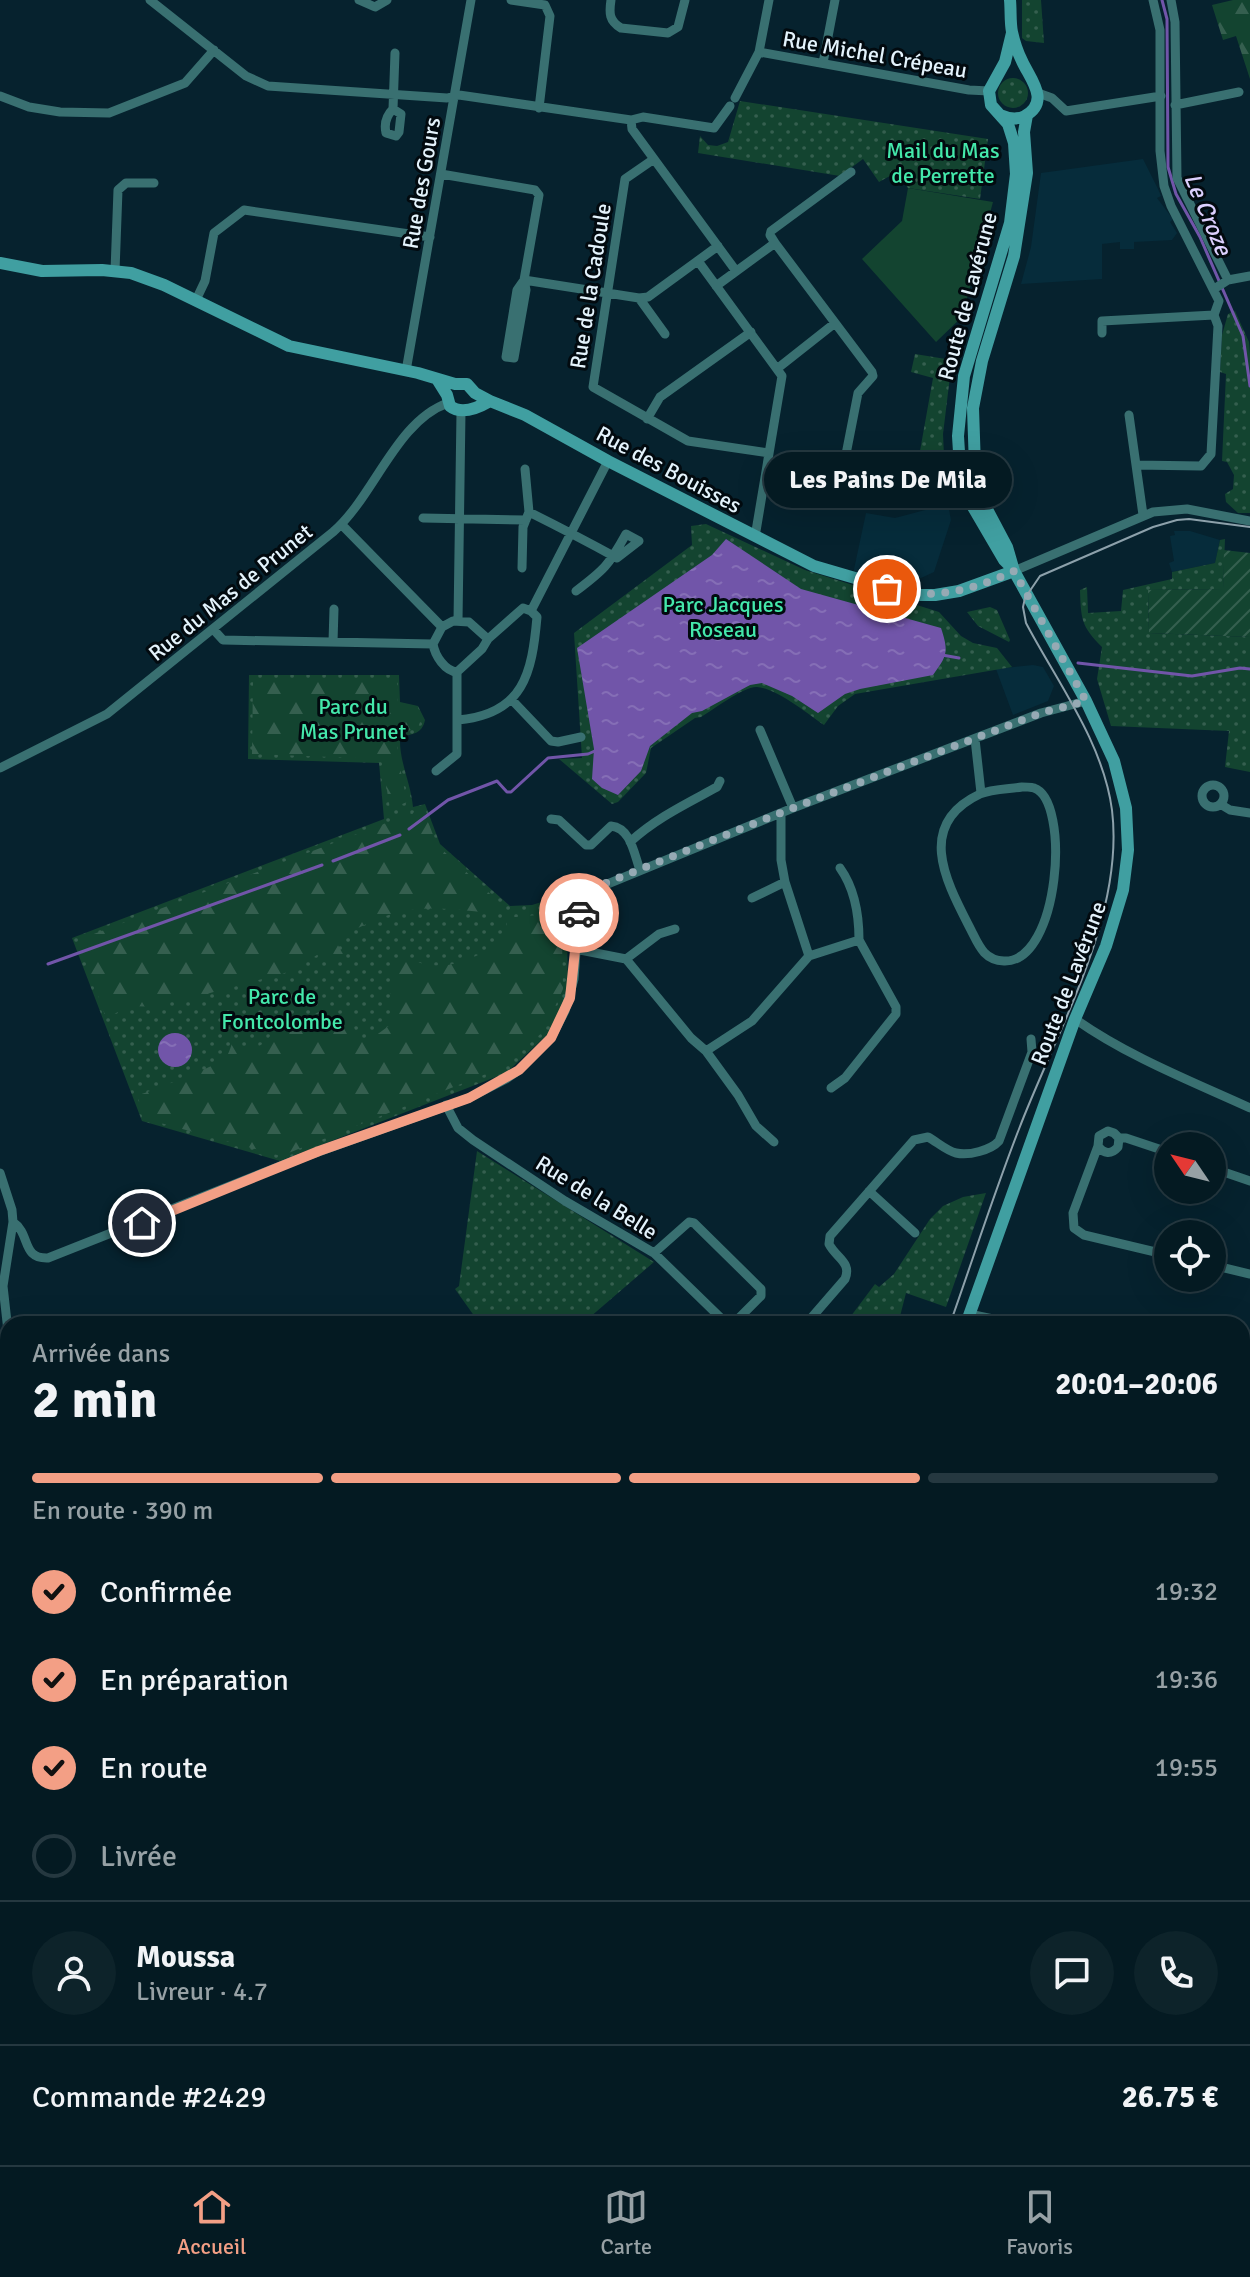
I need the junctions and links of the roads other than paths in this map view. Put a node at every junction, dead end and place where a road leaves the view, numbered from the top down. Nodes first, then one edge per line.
1 (150, 0) edge
2 (359, 0) edge
3 (387, 0) edge
4 (471, 0) edge
5 (511, 0) edge
6 (611, 0) edge
7 (685, 0) edge
8 (769, 0) edge
9 (835, 0) edge
10 (1010, 0) edge
11 (1153, 0) edge
12 (1171, 0) edge
13 (1012, 33) junction
14 (214, 50) junction
15 (759, 52) junction
16 (395, 53) dead end
17 (823, 63) junction
18 (997, 75) junction
19 (1029, 76) junction
20 (989, 91) junction
21 (1239, 92) dead end
22 (1038, 93) junction
23 (394, 94) junction
24 (0, 96) edge
25 (1161, 96) junction
26 (454, 97) junction
27 (1175, 105) junction
28 (539, 108) junction
29 (393, 109) dead end
30 (1000, 115) junction
31 (1027, 115) junction
32 (631, 120) junction
33 (654, 159) junction
34 (851, 172) dead end
35 (441, 174) junction
36 (154, 183) dead end
37 (430, 237) junction
38 (775, 243) junction
39 (718, 246) junction
40 (698, 261) junction
41 (0, 263) edge
42 (115, 271) junction
43 (736, 271) junction
44 (1250, 276) edge
45 (524, 280) junction
46 (1221, 285) junction
47 (716, 286) junction
48 (608, 292) junction
49 (639, 298) junction
50 (196, 300) junction
51 (1214, 315) junction
52 (835, 323) junction
53 (751, 332) junction
54 (1102, 333) dead end
55 (665, 334) dead end
56 (778, 368) junction
57 (406, 371) junction
58 (437, 379) junction
59 (455, 384) junction
60 (475, 393) junction
61 (447, 399) junction
62 (490, 401) junction
63 (466, 409) junction
64 (1129, 415) dead end
65 (647, 419) junction
66 (769, 453) junction
67 (608, 461) junction
68 (1136, 465) junction
69 (525, 469) dead end
70 (765, 484) junction
71 (1143, 515) junction
72 (528, 516) junction
73 (423, 518) dead end
74 (460, 518) junction
75 (1250, 521) edge
76 (342, 525) junction
77 (571, 533) junction
78 (755, 537) junction
79 (522, 568) dead end
80 (1014, 571) junction
81 (576, 591) dead end
82 (334, 609) dead end
83 (531, 611) junction
84 (458, 621) junction
85 (442, 627) junction
86 (213, 629) junction
87 (488, 639) junction
88 (333, 642) junction
89 (433, 644) junction
90 (457, 672) junction
91 (511, 699) junction
92 (1086, 701) junction
93 (458, 720) junction
94 (760, 730) dead end
95 (581, 737) dead end
96 (975, 739) junction
97 (0, 768) edge
98 (436, 771) dead end
99 (720, 781) dead end
100 (981, 793) junction
101 (1220, 804) dead end
102 (793, 808) junction
103 (781, 813) junction
104 (1250, 813) edge
105 (551, 819) dead end
106 (630, 842) junction
107 (840, 868) dead end
108 (640, 870) junction
109 (785, 882) junction
110 (752, 898) dead end
111 (675, 929) dead end
112 (859, 940) junction
113 (575, 949) junction
114 (809, 956) junction
115 (626, 959) junction
116 (1075, 1019) junction
117 (1031, 1039) dead end
118 (706, 1051) junction
119 (831, 1088) dead end
120 (446, 1105) junction
121 (1250, 1108) edge
122 (1119, 1138) junction
123 (774, 1142) dead end
124 (1098, 1146) junction
125 (1154, 1147) edge
126 (0, 1173) edge
127 (1226, 1173) edge
128 (1250, 1181) edge
129 (869, 1191) junction
130 (13, 1222) junction
131 (915, 1233) dead end
132 (1154, 1252) edge
133 (654, 1253) junction
134 (1226, 1268) edge
135 (1250, 1274) edge
136 (6, 1316) edge
137 (719, 1316) edge
138 (741, 1316) edge
139 (813, 1316) edge
140 (969, 1316) edge

1 - 14 street
2 - 3 street
4 - 26 street, Rue des Gours
5 - 28 street
6 - 7 street
8 - 15 street
9 - 17 street
10 - 13 main road
11 - 25 street
12 - 27 street
13 - 18 main road
13 - 19 main road
14 - 23 street
14 - 24 street
15 - 17 street, Rue Michel Crépeau
15 - 32 street, Rue Michel Crépeau
16 - 23 street
17 - 20 street, Rue Michel Crépeau
18 - 19 main road
18 - 20 main road
19 - 22 main road
20 - 30 main road
21 - 27 street
22 - 25 street
22 - 31 main road
23 - 26 street
23 - 29 street
25 - 46 street
26 - 28 street
26 - 35 street, Rue des Gours
27 - 46 street
28 - 32 street
30 - 31 main road
30 - 80 main road, Route de Lavérune
31 - 80 main road, Route de Lavérune
32 - 33 street
33 - 39 street
33 - 48 street, Rue de la Cadoule
34 - 38 street
35 - 37 street, Rue des Gours
35 - 45 street
36 - 42 street
37 - 50 street
37 - 57 street, Rue des Gours
38 - 43 street
38 - 52 street
39 - 40 street
39 - 43 street
40 - 47 street
40 - 49 street
41 - 42 main road
42 - 50 main road
43 - 47 street
44 - 46 street
45 - 45 street
45 - 48 street
46 - 51 street
47 - 53 street
48 - 49 street
48 - 65 street, Rue de la Cadoule
49 - 55 street
50 - 57 main road
51 - 54 street
51 - 68 street
52 - 56 street
52 - 70 street
53 - 56 street
53 - 65 street
56 - 66 street
57 - 58 main road
58 - 59 main road
58 - 61 main road
59 - 60 main road
59 - 61 main road
60 - 62 main road, Rue des Bouisses
60 - 63 main road
61 - 63 main road
61 - 76 street, Rue du Mas de Prunet
62 - 63 main road
62 - 67 main road, Rue des Bouisses
63 - 74 street
64 - 68 street
65 - 66 street, Rue de la Cadoule
66 - 70 street
67 - 77 street
67 - 78 main road, Rue des Bouisses
68 - 71 street
69 - 72 street
70 - 78 street
71 - 75 street
71 - 80 street
72 - 74 street
72 - 77 street
72 - 79 street
73 - 74 street
74 - 84 street
76 - 85 street
76 - 86 street, Rue du Mas de Prunet
77 - 81 street
77 - 83 street
78 - 80 main road, Rue des Bouisses
80 - 92 main road, Route de Lavérune
82 - 88 street
83 - 87 street
83 - 91 street
84 - 85 street
84 - 87 street
85 - 89 street
86 - 88 street
86 - 97 street, Rue du Mas de Prunet
87 - 90 street
88 - 89 street
89 - 90 street
90 - 93 street
91 - 93 street
91 - 95 street
92 - 96 street
92 - 116 main road, Route de Lavérune
93 - 98 street
94 - 102 street
96 - 100 street
96 - 102 street
99 - 106 street
100 - 100 street
101 - 104 street
102 - 103 street
103 - 108 street
103 - 109 street
105 - 106 street
106 - 108 street
107 - 112 street
108 - 113 street
109 - 110 street
109 - 114 street
111 - 115 street
112 - 114 street
112 - 119 street
113 - 115 street
113 - 120 street
114 - 118 street
115 - 118 street
116 - 121 street
116 - 140 main road, Route de Lavérune
117 - 129 street
118 - 123 street
120 - 130 street
120 - 133 street, Rue de la Belle
122 - 124 street
122 - 124 street
122 - 125 street
124 - 132 street
126 - 130 street
127 - 128 street
129 - 131 street
129 - 139 street
130 - 136 street
133 - 137 street, Rue de la Belle
133 - 138 street
134 - 135 street

